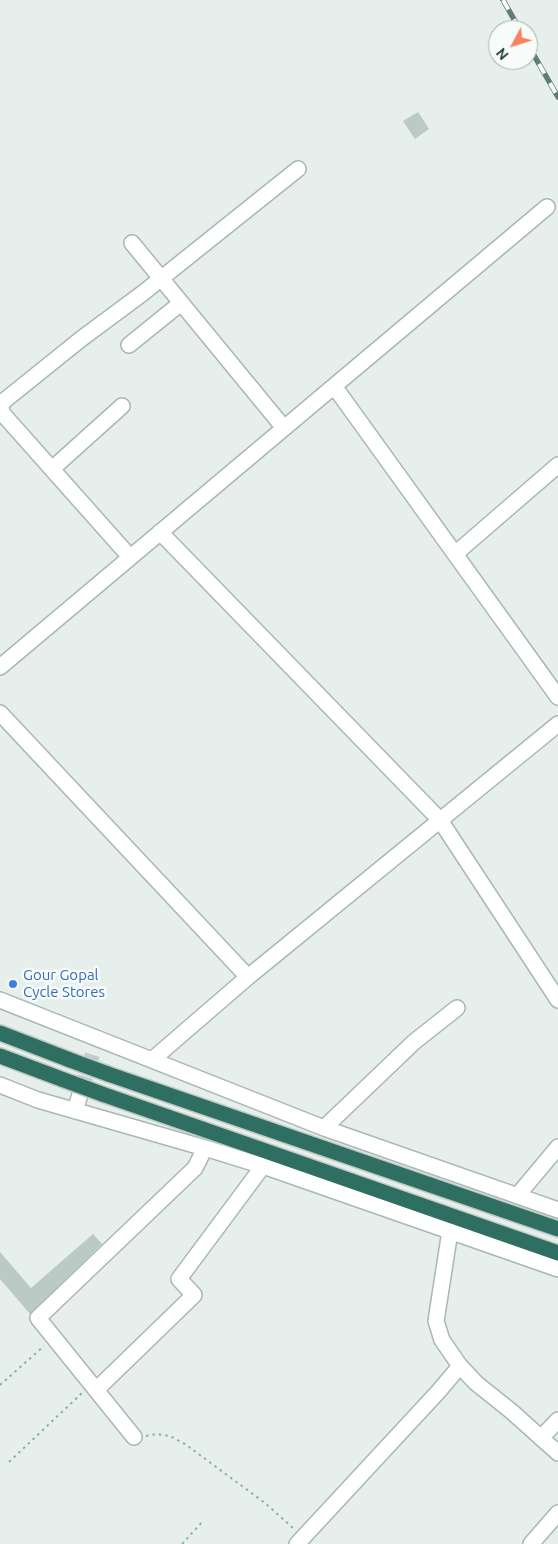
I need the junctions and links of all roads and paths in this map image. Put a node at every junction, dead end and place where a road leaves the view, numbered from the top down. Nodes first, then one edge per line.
1 (298, 169) dead end
2 (547, 207) dead end
3 (132, 243) dead end
4 (161, 278) junction
5 (181, 303) junction
6 (129, 345) dead end
7 (334, 386) junction
8 (122, 406) dead end
9 (284, 428) junction
10 (558, 465) edge
11 (52, 469) junction
12 (160, 532) junction
13 (455, 554) junction
14 (130, 558) junction
15 (0, 666) edge
16 (558, 696) edge
17 (0, 713) edge
18 (558, 724) edge
19 (440, 820) junction
20 (248, 977) junction
21 (0, 1000) edge
22 (558, 1000) edge
23 (457, 1008) dead end
24 (0, 1033) edge
25 (0, 1056) edge
26 (153, 1059) junction
27 (0, 1085) edge
28 (81, 1091) tunnel mouth
29 (75, 1111) junction
30 (324, 1128) junction
31 (558, 1147) edge
32 (204, 1148) junction
33 (262, 1166) junction
34 (517, 1196) junction
35 (558, 1210) edge
36 (558, 1229) edge
37 (450, 1231) junction
38 (558, 1253) edge
39 (558, 1269) edge
40 (53, 1337) junction
41 (460, 1366) junction
42 (0, 1385) edge
43 (94, 1387) junction
44 (558, 1420) edge
45 (134, 1437) joint
46 (541, 1438) junction
47 (558, 1454) edge
48 (9, 1462) dead end
49 (558, 1513) edge
50 (203, 1521) dead end
51 (300, 1541) edge
52 (182, 1544) edge
53 (531, 1544) edge

1 - 4 street
2 - 7 street
3 - 4 street
4 - 5 street
4 - 11 street
5 - 6 street
5 - 9 street
7 - 9 street
7 - 13 street
8 - 11 street
9 - 12 street
10 - 13 street
11 - 14 street
12 - 14 street
12 - 19 street
13 - 16 street
14 - 15 street
17 - 20 street
18 - 19 street
19 - 20 street
19 - 22 street
20 - 26 street
21 - 26 street
23 - 30 street
24 - 36 highway, bridge
25 - 38 highway, bridge
26 - 30 street
27 - 29 street
28 - 29 street
29 - 32 street
30 - 34 street
31 - 34 street
32 - 33 street
32 - 40 street
33 - 37 street
33 - 43 street
34 - 35 street
37 - 39 street
37 - 41 street
40 - 42 path
40 - 43 street
41 - 46 street
41 - 51 street
43 - 45 street
43 - 48 path
44 - 46 street
45 - 51 path
46 - 47 street
49 - 53 street
50 - 52 path

